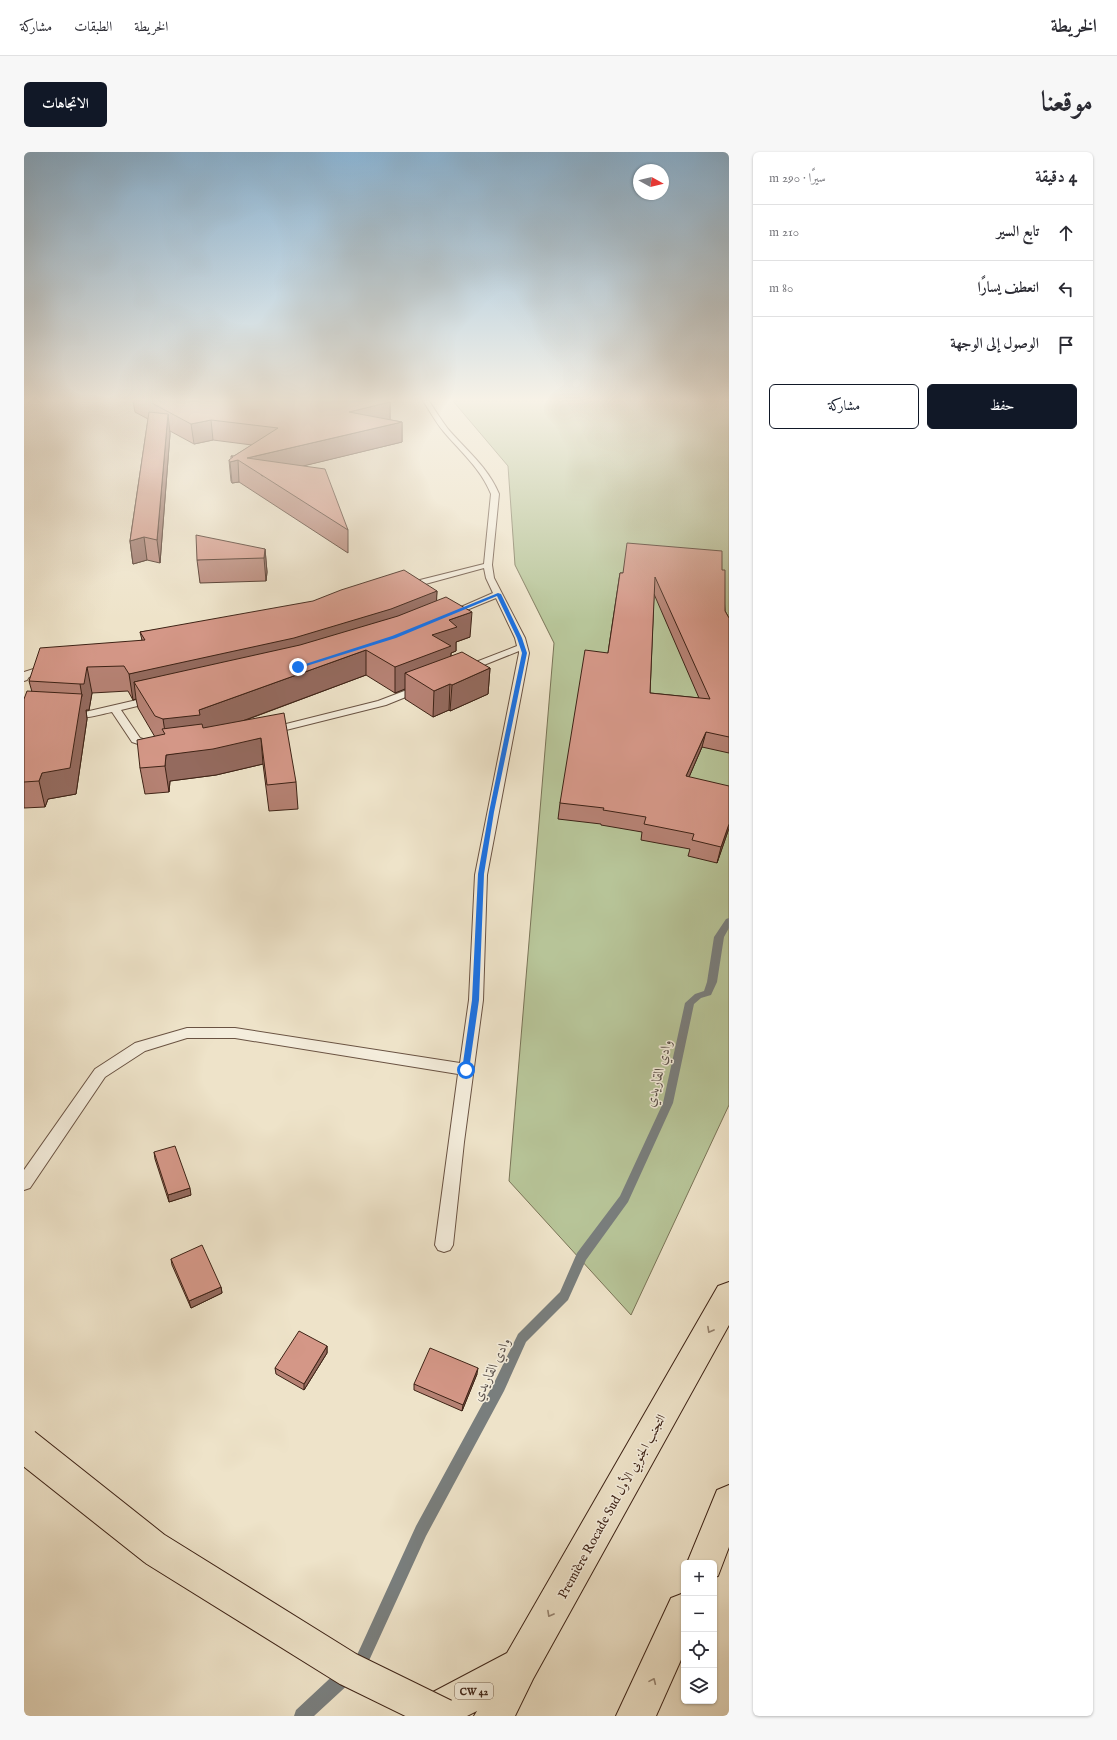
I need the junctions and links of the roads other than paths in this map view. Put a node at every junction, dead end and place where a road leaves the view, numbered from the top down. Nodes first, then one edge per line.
1 (485, 474) edge
2 (488, 565) junction
3 (397, 589) edge
4 (498, 594) junction
5 (443, 617) edge
6 (522, 647) junction
7 (55, 665) edge
8 (456, 673) edge
9 (24, 678) edge
10 (426, 685) edge
11 (161, 698) edge
12 (115, 708) junction
13 (63, 714) edge
14 (263, 733) edge
15 (160, 748) edge
16 (466, 1070) junction
17 (24, 1183) edge
18 (444, 1245) dead end
19 (729, 1296) edge
20 (24, 1445) edge
21 (729, 1502) edge
22 (729, 1534) edge
23 (707, 1560) edge
24 (708, 1560) edge
25 (681, 1618) edge
26 (520, 1666) junction
27 (428, 1716) edge
28 (444, 1716) edge
29 (494, 1716) edge
30 (636, 1716) edge

1 - 2 lane
2 - 3 lane
2 - 4 lane
4 - 5 lane
4 - 6 lane
6 - 8 lane
6 - 16 lane
7 - 9 lane
10 - 14 lane
11 - 12 lane
12 - 13 lane
12 - 15 lane
16 - 17 lane
16 - 18 lane
19 -> 26 highway, Première Rocade Sud التجنب الجنوبي الأول
20 - 28 highway, bridge
21 - 23 highway
22 - 24 highway
30 -> 25 highway
26 - 27 highway, CW 42
26 - 29 highway, Première Rocade Sud التجنب الجنوبي الأول

